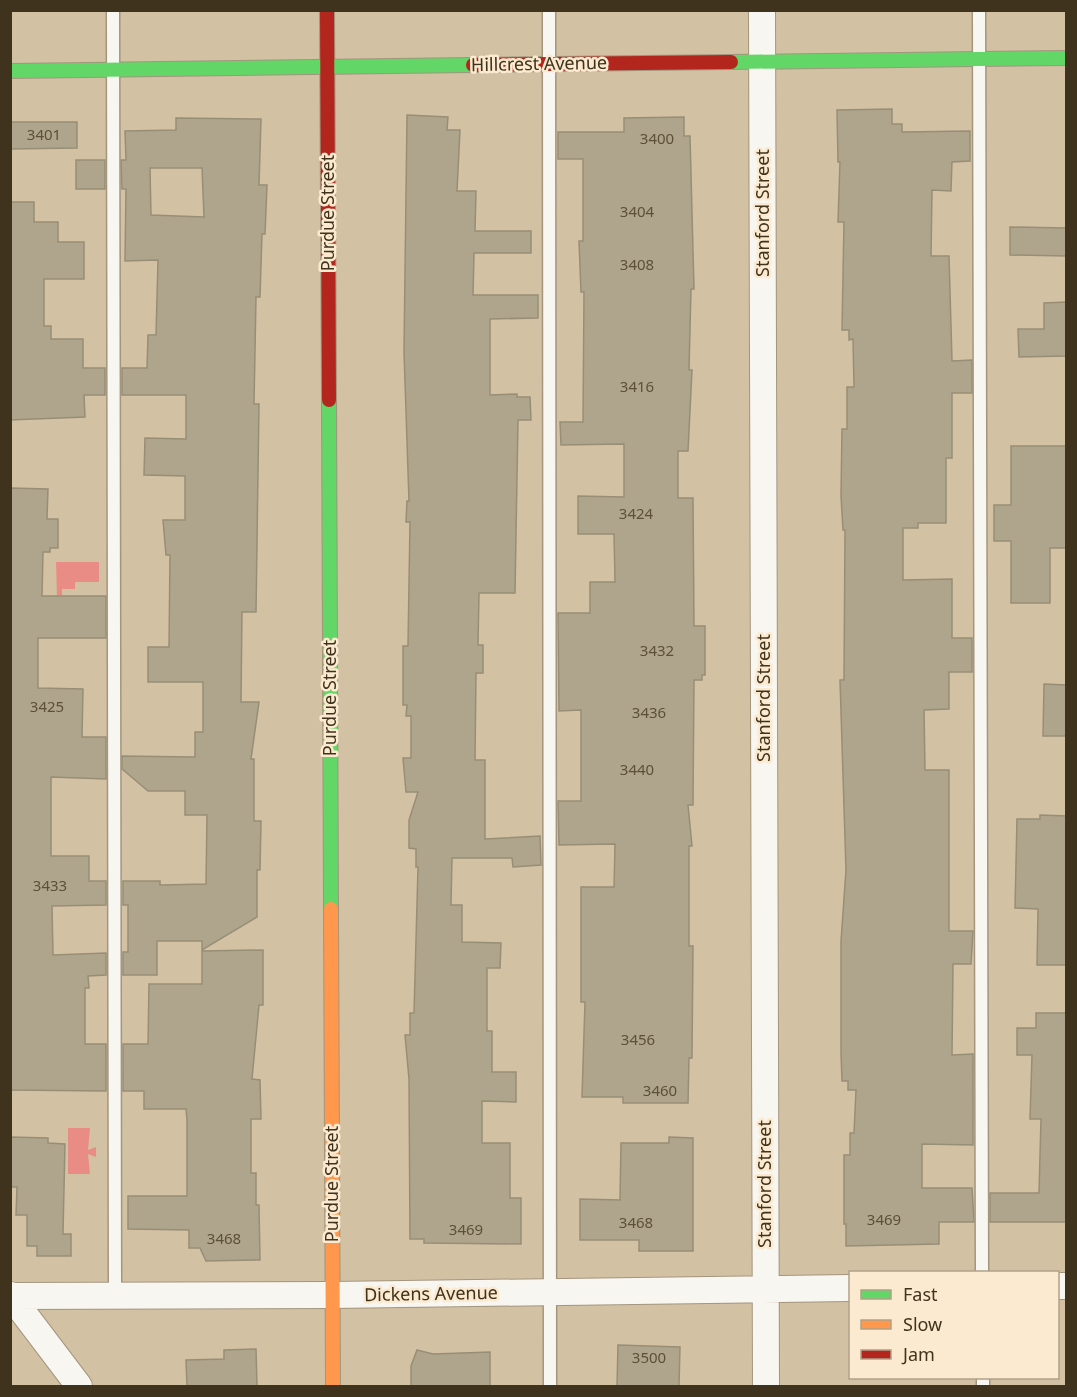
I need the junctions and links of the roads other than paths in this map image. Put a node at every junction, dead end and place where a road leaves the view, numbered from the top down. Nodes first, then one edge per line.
1 (113, 10) edge
2 (327, 10) edge
3 (549, 10) edge
4 (762, 10) edge
5 (979, 10) edge
6 (1066, 58) edge
7 (980, 59) junction
8 (762, 62) junction
9 (549, 64) junction
10 (327, 67) junction
11 (114, 69) junction
12 (10, 71) edge
13 (982, 1271) edge
14 (766, 1288) junction
15 (849, 1288) edge
16 (549, 1293) junction
17 (115, 1294) junction
18 (333, 1295) junction
19 (11, 1296) edge
20 (79, 1386) edge
21 (333, 1386) edge
22 (550, 1386) edge
23 (766, 1386) edge

1 - 11 lane
2 - 10 street, Purdue Street
3 - 9 lane
4 - 8 street, Stanford Street
5 - 7 lane
6 - 7 street, Hillcrest Avenue
7 - 8 street, Hillcrest Avenue
7 - 13 lane
8 - 9 street, Hillcrest Avenue
8 - 14 street, Stanford Street
9 - 10 street, Hillcrest Avenue
9 - 16 lane
10 - 11 street, Hillcrest Avenue
10 - 18 street, Purdue Street
11 - 12 street, Hillcrest Avenue
11 - 17 lane
14 - 15 street, Dickens Avenue
14 - 16 street, Dickens Avenue
14 - 23 street, Stanford Street
16 - 18 street, Dickens Avenue
16 - 22 lane
17 - 18 street, Dickens Avenue
17 - 19 street, Dickens Avenue
18 - 21 street, Purdue Street
19 - 20 street

